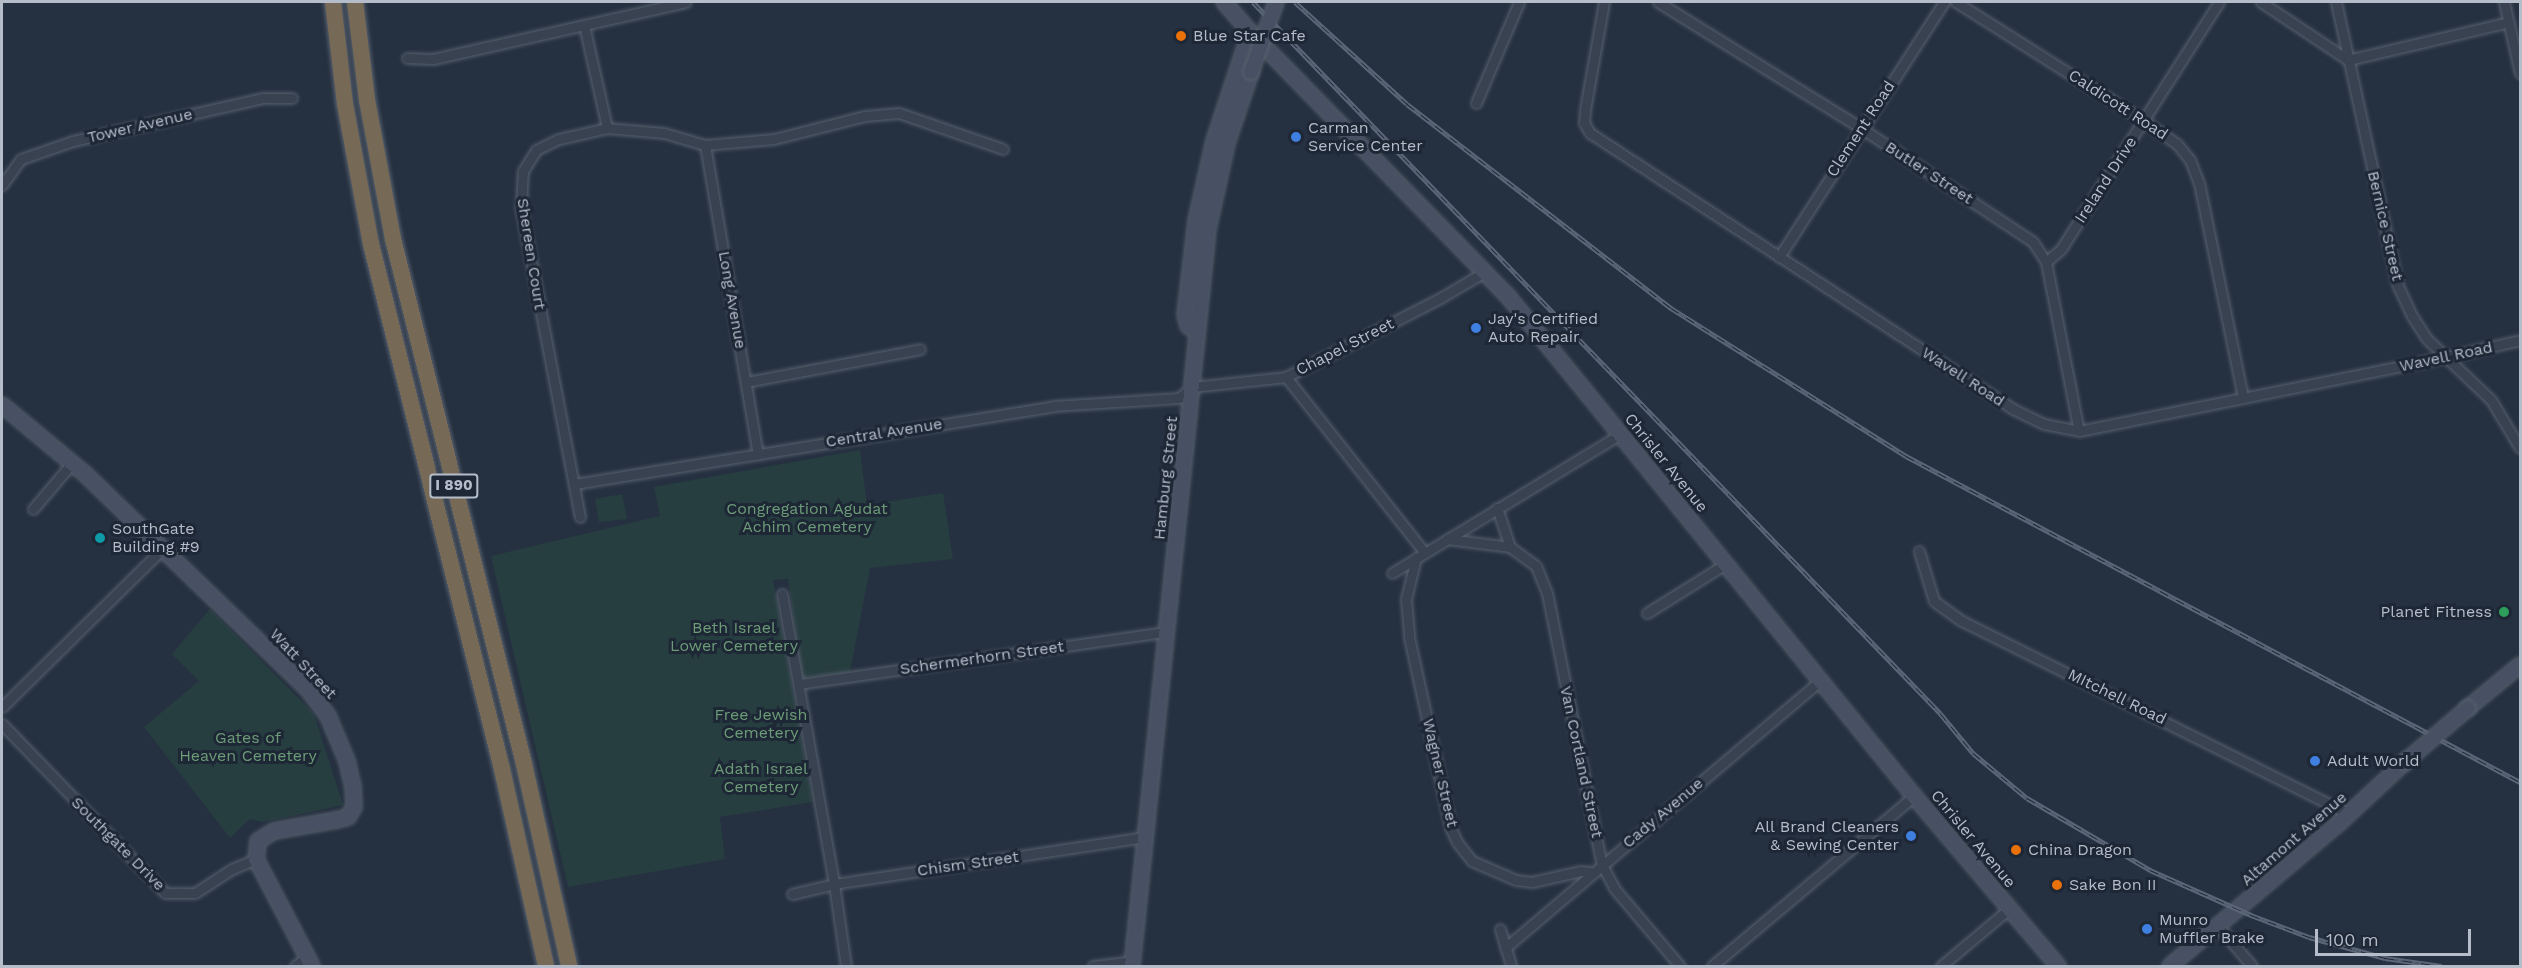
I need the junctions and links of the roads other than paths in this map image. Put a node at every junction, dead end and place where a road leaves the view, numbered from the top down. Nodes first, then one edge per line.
1 (326, 2) edge
2 (333, 2) edge
3 (355, 2) edge
4 (686, 2) edge
5 (1224, 2) edge
6 (1276, 2) edge
7 (1519, 2) edge
8 (1604, 2) edge
9 (1658, 2) edge
10 (1944, 2) edge
11 (1956, 2) edge
12 (2219, 2) edge
13 (2261, 2) edge
14 (2336, 2) edge
15 (2504, 2) edge
16 (2509, 22) junction
17 (584, 25) junction
18 (1250, 32) junction
19 (407, 58) dead end
20 (2348, 60) junction
21 (2520, 73) edge
22 (292, 98) dead end
23 (1476, 103) dead end
24 (345, 104) junction
25 (2144, 121) junction
26 (607, 128) junction
27 (1861, 128) junction
28 (705, 145) junction
29 (1003, 149) dead end
30 (2, 185) edge
31 (1779, 257) junction
32 (2046, 262) junction
33 (1486, 271) junction
34 (1196, 331) junction
35 (2520, 340) edge
36 (920, 349) dead end
37 (2446, 357) junction
38 (1286, 377) junction
39 (746, 382) junction
40 (1192, 387) junction
41 (2243, 398) junction
42 (2, 405) edge
43 (2079, 431) junction
44 (1621, 434) junction
45 (2520, 448) edge
46 (758, 454) junction
47 (72, 463) junction
48 (574, 484) junction
49 (1497, 508) junction
50 (33, 509) dead end
51 (580, 517) dead end
52 (1447, 539) junction
53 (1510, 547) junction
54 (163, 548) junction
55 (1919, 551) dead end
56 (1424, 552) junction
57 (1416, 558) junction
58 (1727, 563) junction
59 (1392, 573) dead end
60 (782, 594) dead end
61 (1647, 613) dead end
62 (1166, 632) junction
63 (2520, 664) edge
64 (1822, 680) junction
65 (799, 684) junction
66 (2, 706) edge
67 (2, 724) edge
68 (1914, 796) junction
69 (2349, 814) junction
70 (1145, 837) junction
71 (256, 859) junction
72 (1602, 865) junction
73 (1591, 872) junction
74 (834, 884) junction
75 (792, 894) dead end
76 (2010, 908) junction
77 (2218, 926) junction
78 (1500, 930) dead end
79 (1505, 948) junction
80 (310, 962) edge
81 (1132, 964) edge
82 (295, 966) edge
83 (546, 966) edge
84 (569, 966) edge
85 (846, 966) edge
86 (1093, 966) edge
87 (1510, 966) edge
88 (1680, 966) edge
89 (1712, 966) edge
90 (1941, 966) edge
91 (2058, 966) edge
92 (2169, 966) edge
93 (2252, 966) edge

1 - 24 highway
2 - 24 highway, I 890
3 - 84 highway, I 890
4 - 17 street
5 - 18 street, Chrisler Avenue
6 - 34 street, Hamburg Street, bridge
7 - 23 street
8 - 31 street, Wavell Road
9 - 27 street, Butler Street
10 - 27 street, Clement Road
11 - 25 street, Caldicott Road
12 - 25 street, Ireland Drive
13 - 20 street
14 - 20 street, Bernice Street
15 - 16 street
16 - 20 street
16 - 21 street
17 - 19 street
17 - 26 street
18 - 33 street, Chrisler Avenue
18 - 34 street
20 - 37 street, Bernice Street
22 - 30 street, Tower Avenue
24 - 83 highway, I 890
25 - 32 street, Ireland Drive
25 - 41 street, Caldicott Road
26 - 28 street, Shereen Court
26 - 48 street, Shereen Court
27 - 31 street, Clement Road
27 - 32 street, Butler Street
28 - 29 street, Shereen Court
28 - 39 street, Long Avenue
31 - 43 street, Wavell Road
32 - 43 street, Butler Street
33 - 38 street, Chapel Street
33 - 44 street, Chrisler Avenue
34 - 40 street, Hamburg Street
35 - 37 street, Wavell Road
36 - 39 street
37 - 41 street, Wavell Road
37 - 45 street, Bernice Street
38 - 40 street, Chapel Street
38 - 56 street
39 - 46 street, Long Avenue
40 - 46 street, Central Avenue
40 - 62 street, Hamburg Street
41 - 43 street, Wavell Road
42 - 47 street, Watt Street
44 - 49 street
44 - 58 street, Chrisler Avenue
46 - 48 street, Central Avenue
47 - 50 street
47 - 54 street, Watt Street
48 - 51 street, Shereen Court
49 - 52 street
49 - 53 street
52 - 53 street, Van Cortland Street
52 - 56 street
53 - 72 street, Van Cortland Street
54 - 66 street
54 - 71 street, Watt Street
55 - 69 street, MItchell Road
56 - 57 street
57 - 59 street
57 - 73 street, Wagner Street
58 - 61 street
58 - 64 street, Chrisler Avenue
60 - 65 street
62 - 65 street, Schermerhorn Street
62 - 70 street, Hamburg Street
63 - 69 street, Altamont Avenue, bridge
64 - 68 street, Chrisler Avenue
64 - 72 street, Cady Avenue
65 - 74 street
67 - 71 street, Southgate Drive
68 - 76 street, Chrisler Avenue
68 - 89 street
69 - 77 street, Altamont Avenue
70 - 74 street, Chism Street
70 - 81 street, Hamburg Street
71 - 80 street
72 - 73 street, Cady Avenue
72 - 88 street, Van Cortland Street
73 - 79 street, Cady Avenue
74 - 75 street, Chism Street
74 - 85 street
76 - 90 street
76 - 91 street, Chrisler Avenue
77 - 92 street, Altamont Avenue
77 - 93 street
78 - 79 street
79 - 87 street
80 - 82 street
81 - 86 street

